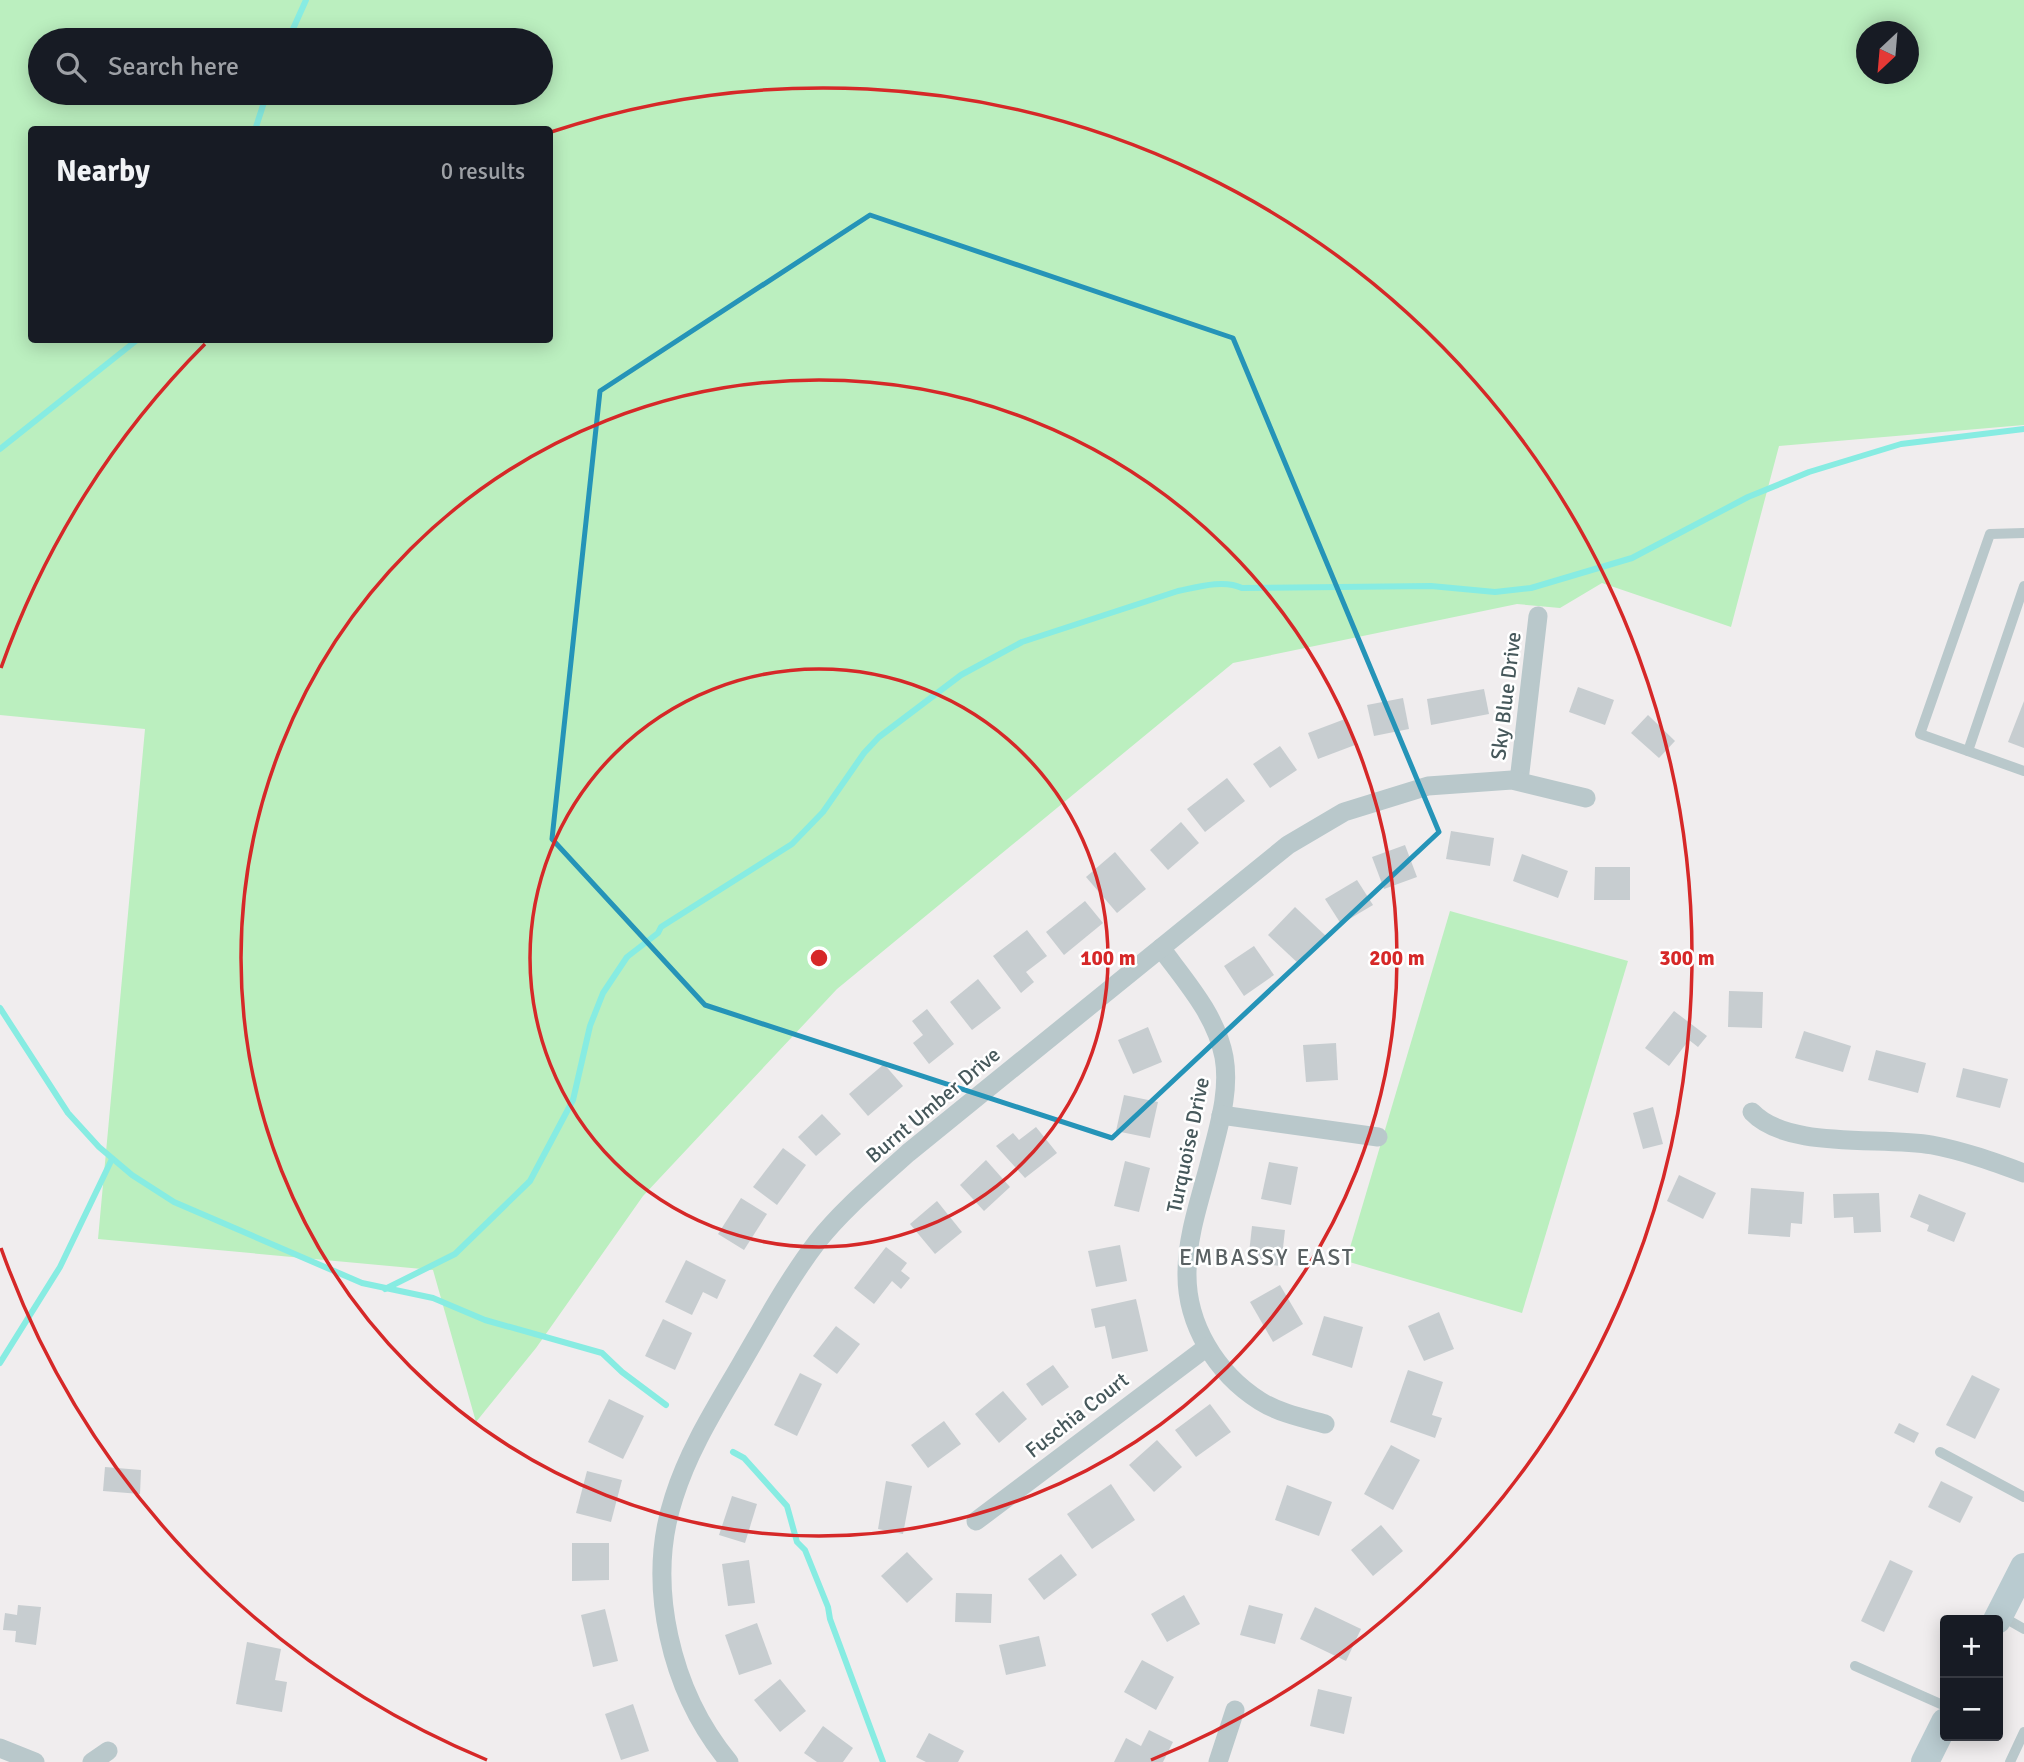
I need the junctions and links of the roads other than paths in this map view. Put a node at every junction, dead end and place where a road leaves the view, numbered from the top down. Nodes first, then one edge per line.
1 (2024, 533) edge
2 (2024, 586) edge
3 (1538, 616) dead end
4 (1968, 751) junction
5 (2024, 771) edge
6 (1519, 781) junction
7 (1586, 798) dead end
8 (1161, 948) junction
9 (1752, 1112) dead end
10 (1222, 1115) junction
11 (1378, 1137) dead end
12 (2024, 1173) edge
13 (1206, 1347) junction
14 (1325, 1424) dead end
15 (1940, 1452) dead end
16 (2024, 1497) edge
17 (976, 1521) dead end
18 (2024, 1567) edge
19 (2000, 1615) edge
20 (2003, 1620) edge
21 (2024, 1629) edge
22 (1855, 1666) dead end
23 (1940, 1704) edge
24 (1235, 1710) dead end
25 (1940, 1732) edge
26 (2024, 1732) edge
27 (0, 1748) edge
28 (35, 1762) edge
29 (729, 1762) edge
30 (1218, 1762) edge
31 (1925, 1762) edge
32 (2011, 1762) edge

1 - 4 lane
2 - 4 lane
3 - 6 street, Sky Blue Drive
4 - 5 lane
6 - 7 street, Burnt Umber Drive
6 - 8 street, Burnt Umber Drive
8 - 10 street, Turquoise Drive
8 - 29 street, Burnt Umber Drive
9 - 12 street
10 - 11 street
10 - 13 street, Turquoise Drive
13 - 14 street, Turquoise Drive
13 - 17 street, Fuschia Court
15 - 16 lane
18 - 19 street
20 - 21 lane
22 - 23 lane
24 - 30 street
25 - 31 street
26 - 32 lane
27 - 28 street

